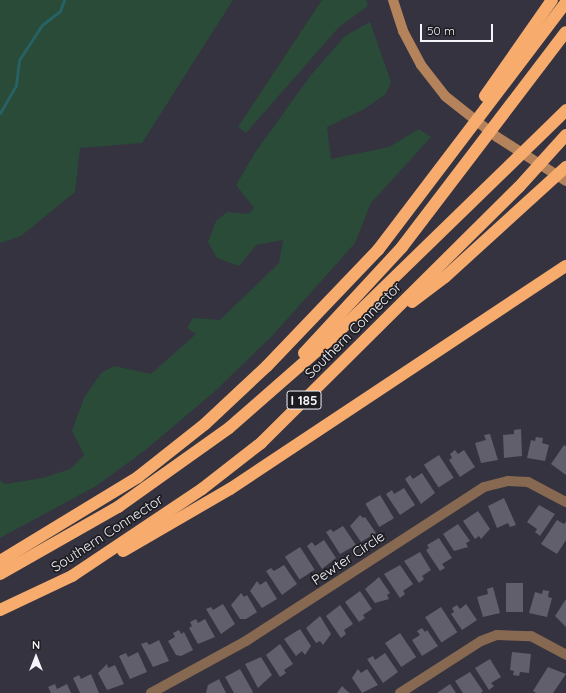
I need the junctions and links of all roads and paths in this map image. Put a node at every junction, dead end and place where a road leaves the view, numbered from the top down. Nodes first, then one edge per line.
1 (393, 0) edge
2 (552, 0) edge
3 (566, 2) edge
4 (566, 32) edge
5 (566, 110) edge
6 (566, 135) edge
7 (566, 167) edge
8 (566, 181) edge
9 (566, 266) edge
10 (354, 274) junction
11 (374, 331) junction
12 (242, 416) junction
13 (566, 502) edge
14 (0, 561) edge
15 (0, 574) edge
16 (72, 576) junction
17 (0, 610) edge
18 (566, 655) edge
19 (150, 693) edge
20 (400, 693) edge

1 - 8 street
2 - 10 highway
3 - 10 highway
4 - 12 highway
5 - 12 highway, Southern Connector / I 185
6 - 11 highway, Southern Connector / I 185
7 - 11 highway
9 - 16 highway
10 - 14 highway
11 - 16 highway, Southern Connector / I 185
12 - 15 highway, Southern Connector / I 185
13 - 19 street, Pewter Circle
16 - 17 highway, Southern Connector / I 185
18 - 20 street

